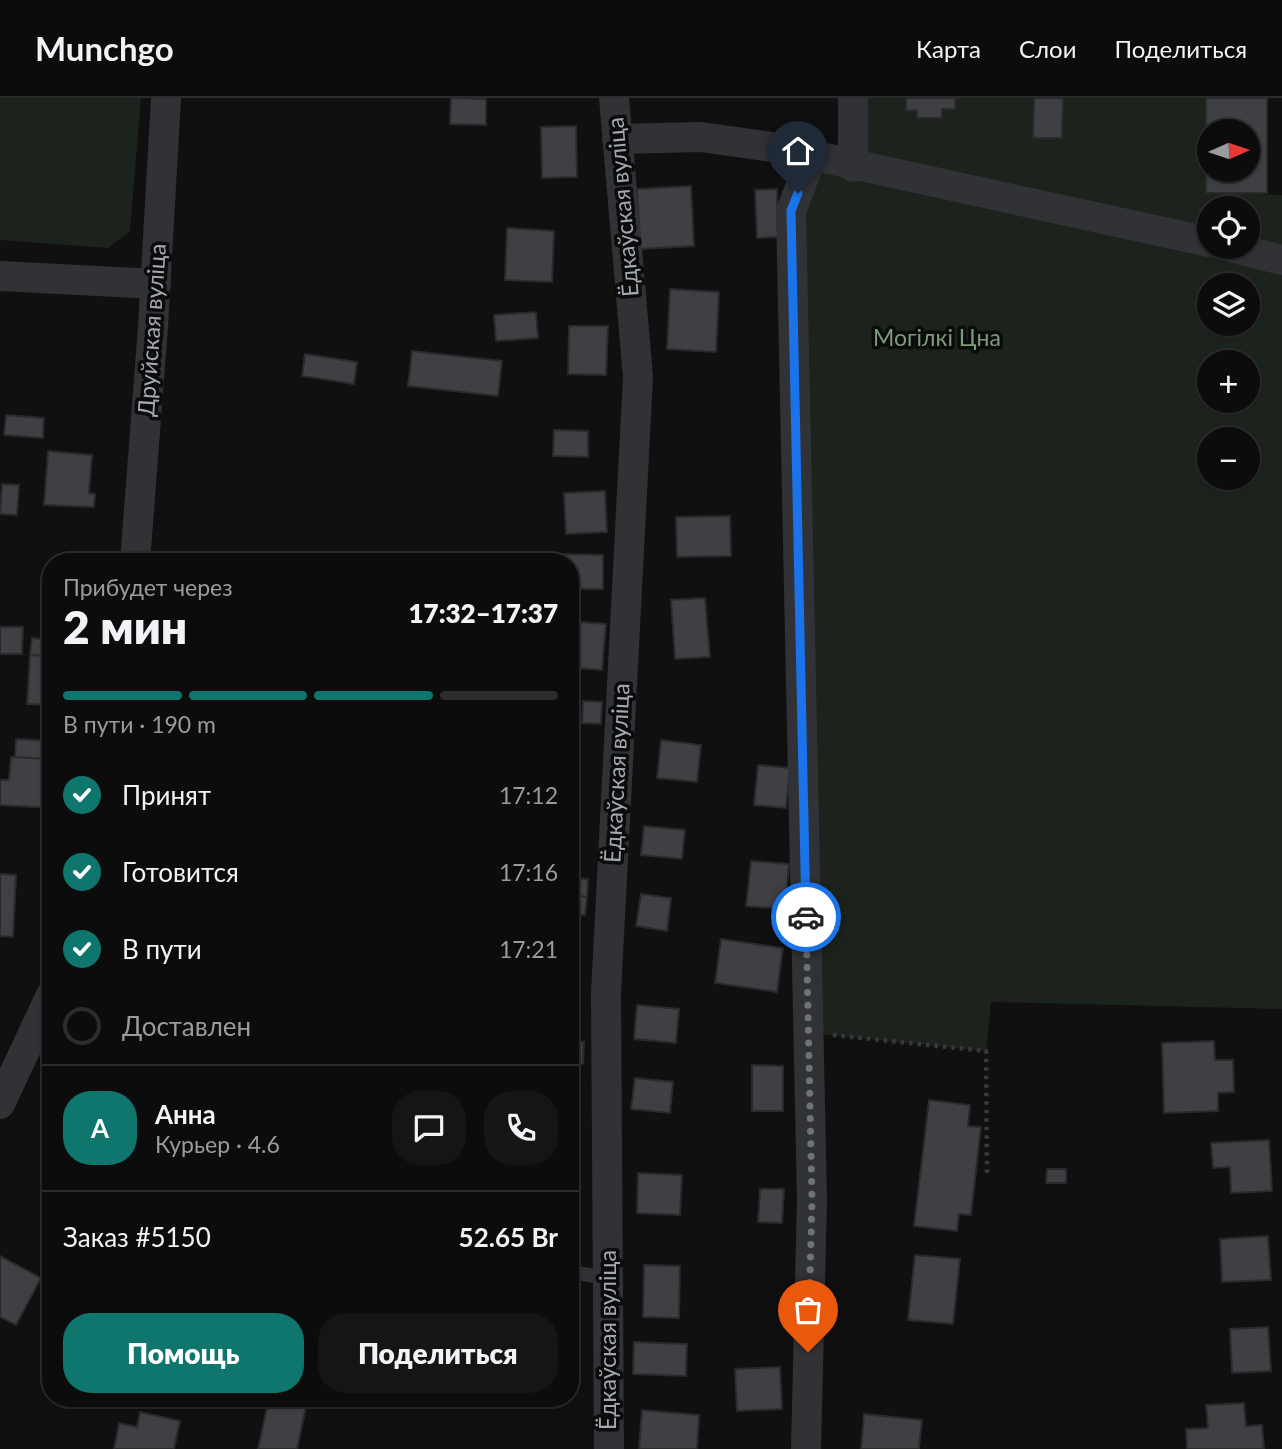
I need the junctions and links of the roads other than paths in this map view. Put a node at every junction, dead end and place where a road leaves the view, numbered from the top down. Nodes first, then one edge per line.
1 (166, 98) edge
2 (614, 98) edge
3 (853, 98) edge
4 (617, 139) junction
5 (812, 156) junction
6 (853, 167) junction
7 (1197, 239) edge
8 (1260, 254) edge
9 (1282, 260) edge
10 (0, 276) edge
11 (156, 284) junction
12 (136, 553) edge
13 (42, 1014) edge
14 (0, 1104) edge
15 (579, 1273) edge
16 (608, 1278) junction
17 (609, 1449) edge
18 (806, 1449) edge

1 - 11 street, Друйская вуліца
2 - 4 street, Ёдкаўская вуліца
3 - 6 street
4 - 5 street
4 - 16 street, Ёдкаўская вуліца
5 - 6 street
5 - 18 street
6 - 7 street
8 - 9 street
10 - 11 street
11 - 12 street, Друйская вуліца
13 - 14 street
15 - 16 lane
16 - 17 street, Ёдкаўская вуліца

